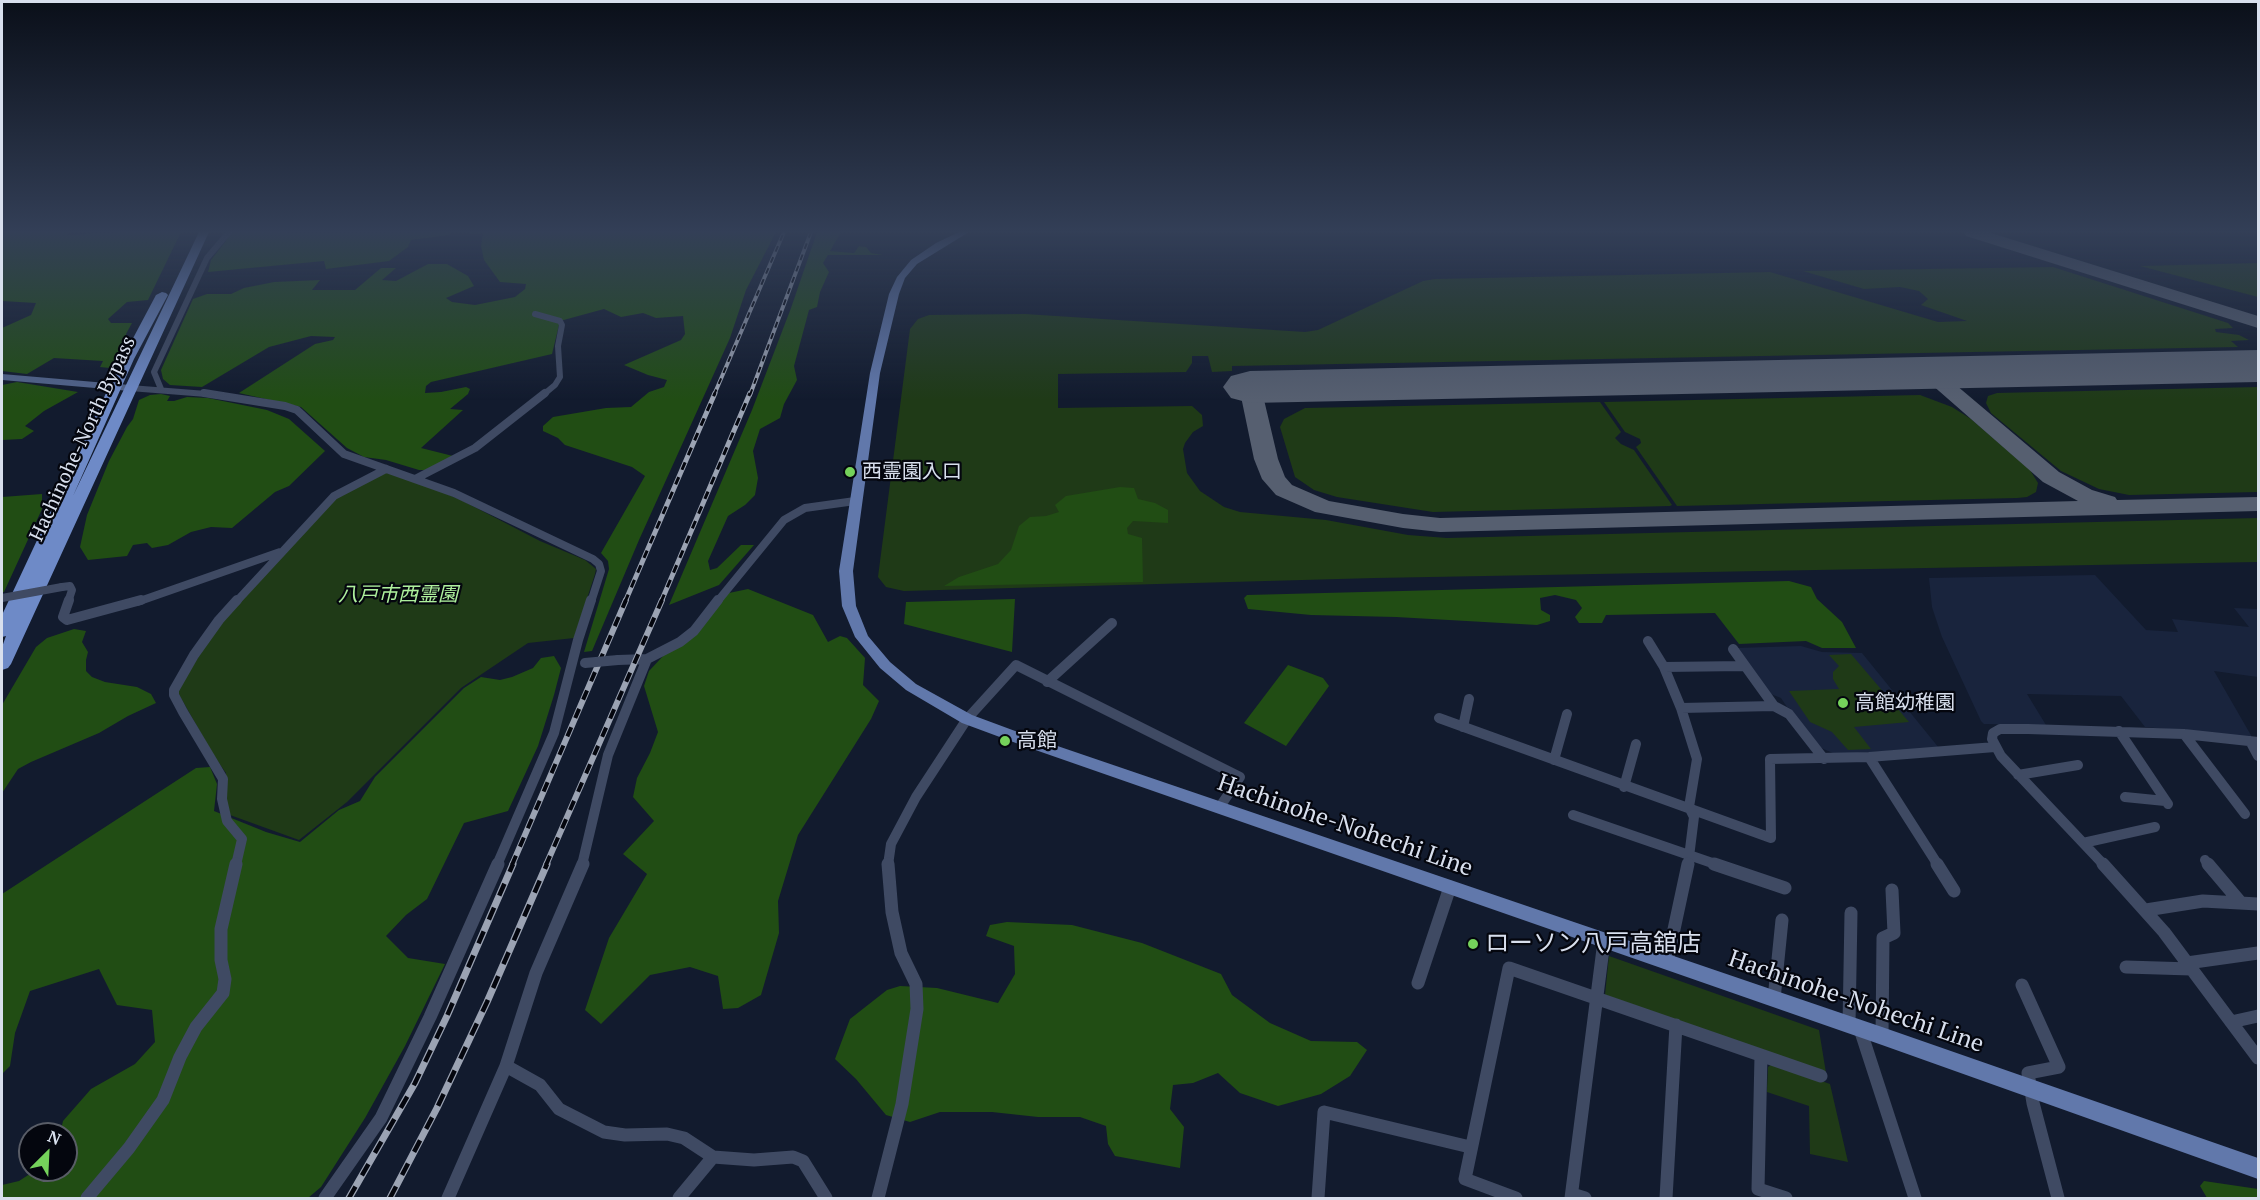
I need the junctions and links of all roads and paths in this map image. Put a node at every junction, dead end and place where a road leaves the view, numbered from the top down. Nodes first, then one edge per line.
1 (164, 288) edge
2 (175, 288) edge
3 (193, 288) edge
4 (896, 288) edge
5 (535, 314) dead end
6 (2, 377) edge
7 (124, 387) junction
8 (160, 389) junction
9 (386, 469) junction
10 (417, 478) junction
11 (855, 501) junction
12 (282, 551) junction
13 (2, 598) edge
14 (1112, 622) dead end
15 (2, 632) edge
16 (1648, 641) dead end
17 (1733, 649) dead end
18 (647, 659) junction
19 (2, 664) edge
20 (572, 665) junction
21 (1744, 666) junction
22 (1664, 668) junction
23 (1047, 682) junction
24 (1469, 699) dead end
25 (1774, 706) junction
26 (1681, 708) junction
27 (1567, 714) dead end
28 (1439, 718) dead end
29 (967, 719) junction
30 (1463, 727) junction
31 (2119, 731) junction
32 (2184, 734) junction
33 (2254, 741) edge
34 (1636, 744) dead end
35 (1995, 747) junction
36 (1869, 756) junction
37 (2259, 756) edge
38 (1824, 759) junction
39 (1554, 760) junction
40 (2078, 765) dead end
41 (2018, 775) junction
42 (1624, 787) junction
43 (2125, 797) dead end
44 (1220, 808) junction
45 (1691, 811) junction
46 (2245, 814) dead end
47 (1573, 815) dead end
48 (2155, 827) dead end
49 (2084, 843) junction
50 (1690, 854) junction
51 (2205, 860) dead end
52 (1450, 888) junction
53 (1785, 888) dead end
54 (1893, 890) dead end
55 (1954, 891) dead end
56 (2241, 903) junction
57 (2259, 904) edge
58 (2146, 910) junction
59 (1851, 913) dead end
60 (1782, 920) dead end
61 (1604, 941) junction
62 (2259, 953) edge
63 (1667, 963) junction
64 (2189, 966) junction
65 (2126, 967) dead end
66 (1418, 983) dead end
67 (2022, 985) dead end
68 (1597, 997) junction
69 (1774, 999) junction
70 (2259, 1016) edge
71 (2231, 1022) junction
72 (1676, 1025) junction
73 (1854, 1027) junction
74 (1882, 1036) junction
75 (1761, 1056) junction
76 (2259, 1058) edge
77 (506, 1066) junction
78 (1821, 1076) dead end
79 (2029, 1088) junction
80 (1470, 1148) junction
81 (713, 1157) junction
82 (2259, 1169) edge
83 (1576, 1197) edge
84 (87, 1198) edge
85 (325, 1198) edge
86 (448, 1198) edge
87 (679, 1198) edge
88 (826, 1198) edge
89 (878, 1198) edge
90 (1318, 1198) edge
91 (1516, 1198) edge
92 (1666, 1198) edge
93 (1786, 1198) edge
94 (1915, 1198) edge
95 (2058, 1198) edge

1 - 7 highway, Hachinohe-North Bypass
2 - 7 highway, Hachinohe-North Bypass
3 - 8 street
4 - 11 main road, Hachinohe-Nohechi Line
5 - 10 street
6 - 7 street
7 - 8 street
7 - 15 highway, Hachinohe-North Bypass
7 - 19 highway, Hachinohe-North Bypass
8 - 9 street
9 - 10 street
9 - 12 street
10 - 20 street
11 - 18 street
11 - 29 main road, Hachinohe-Nohechi Line
12 - 13 street, bridge
12 - 84 street
14 - 23 street
16 - 22 street
17 - 21 street
18 - 20 street, bridge
18 - 77 street
20 - 85 street
21 - 22 street
21 - 25 street
22 - 26 street
23 - 29 street
23 - 44 street
24 - 30 street
25 - 26 street
25 - 38 street
26 - 45 street
27 - 39 street
28 - 30 street
29 - 44 main road, Hachinohe-Nohechi Line
29 - 89 street
30 - 39 street
31 - 32 street
31 - 35 street
31 - 43 street
32 - 33 street
32 - 46 street
33 - 37 street
34 - 42 street
35 - 36 street
35 - 41 street
36 - 38 street
36 - 55 street
38 - 45 street
39 - 42 street
40 - 41 street
41 - 49 street
42 - 45 street
44 - 52 main road, Hachinohe-Nohechi Line
45 - 50 street
47 - 50 street
48 - 49 street
49 - 58 street
50 - 53 street
50 - 63 street
51 - 56 street
52 - 61 main road, Hachinohe-Nohechi Line
52 - 66 street
54 - 74 street
56 - 57 street
56 - 58 street
58 - 64 street
59 - 73 street
60 - 69 street
61 - 63 main road, Hachinohe-Nohechi Line
61 - 68 street
62 - 64 street
63 - 69 main road, Hachinohe-Nohechi Line
64 - 65 street
64 - 71 street
67 - 79 street
68 - 72 street
68 - 80 street
68 - 83 street
69 - 73 main road, Hachinohe-Nohechi Line
70 - 71 street
71 - 76 street
72 - 75 street
72 - 92 street
73 - 74 main road, Hachinohe-Nohechi Line
73 - 94 street
74 - 79 main road, Hachinohe-Nohechi Line
75 - 78 street
75 - 93 street
77 - 81 street
77 - 86 street
79 - 82 main road, Hachinohe-Nohechi Line
79 - 95 street
80 - 90 street
80 - 91 street
81 - 87 street
81 - 88 street

